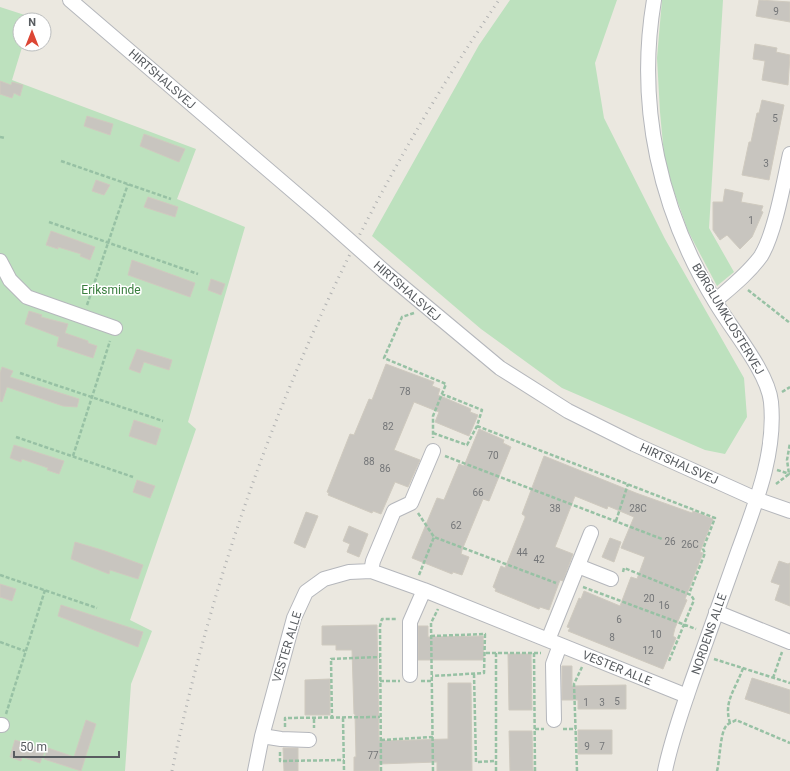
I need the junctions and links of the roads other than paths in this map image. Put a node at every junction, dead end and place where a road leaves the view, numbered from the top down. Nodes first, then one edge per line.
1 (70, 0) edge
2 (654, 0) edge
3 (790, 154) edge
4 (0, 261) edge
5 (715, 301) junction
6 (115, 328) road end
7 (432, 451) road end
8 (756, 499) junction
9 (790, 511) edge
10 (591, 533) dead end
11 (578, 566) junction
12 (371, 571) junction
13 (616, 577) road end
14 (419, 588) junction
15 (716, 612) junction
16 (788, 641) edge
17 (555, 646) junction
18 (410, 675) dead end
19 (687, 696) junction
20 (554, 720) dead end
21 (262, 736) junction
22 (309, 740) dead end
23 (255, 771) edge
24 (665, 771) edge

1 - 8 street, HIRTSHALSVEJ, bridge
2 - 5 street, BØRGLUMKLOSTERVEJ
3 - 5 street
4 - 6 street
5 - 8 street, BØRGLUMKLOSTERVEJ
7 - 12 street
8 - 9 street, HIRTSHALSVEJ
8 - 15 street, NORDENS ALLE
10 - 11 street
11 - 13 street
11 - 17 street
12 - 14 street, VESTER ALLE
12 - 21 street, VESTER ALLE
14 - 17 street, VESTER ALLE
14 - 18 street
15 - 16 street
15 - 19 street, NORDENS ALLE
17 - 19 street, VESTER ALLE
17 - 20 street
19 - 24 street, NORDENS ALLE
21 - 22 street
21 - 23 street, VESTER ALLE

